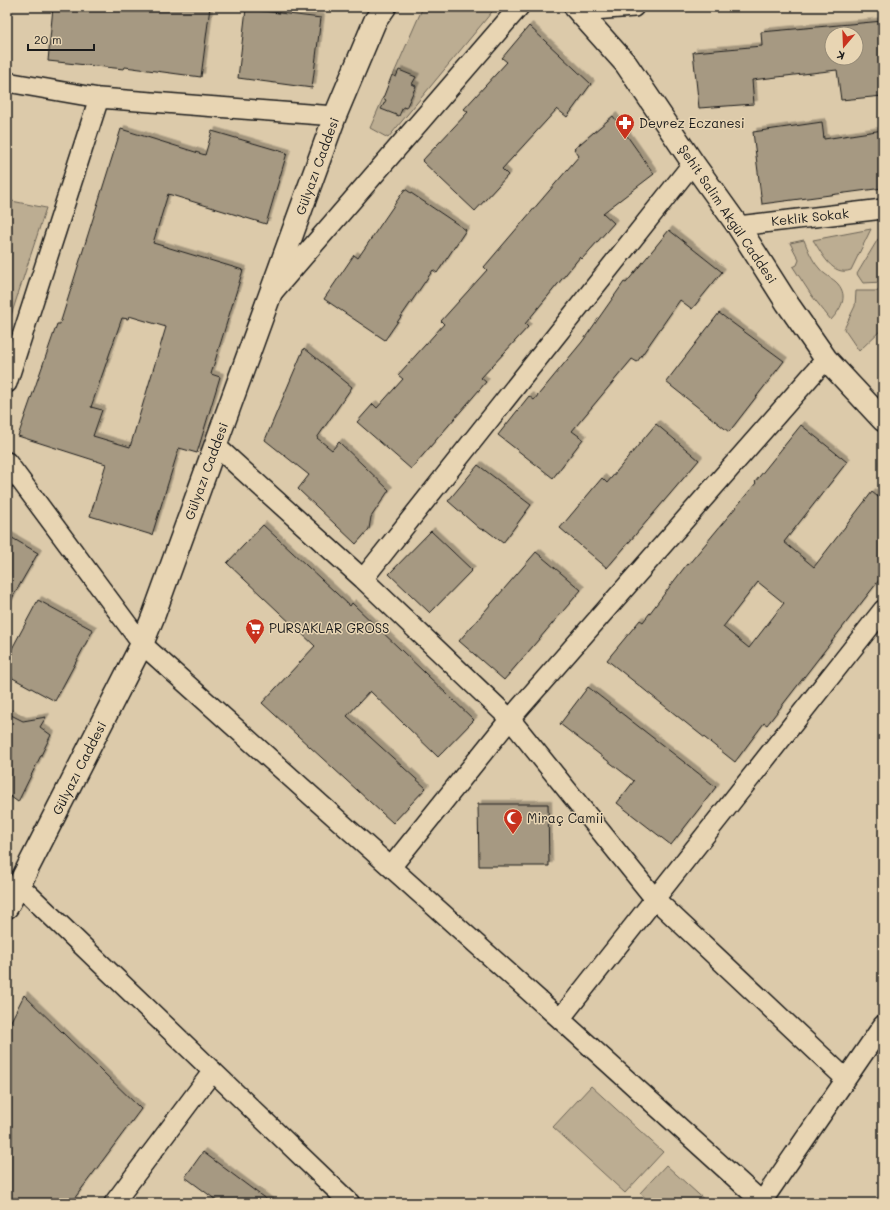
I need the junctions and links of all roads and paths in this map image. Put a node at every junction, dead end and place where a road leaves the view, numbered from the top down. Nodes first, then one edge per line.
1 (519, 7) edge
2 (634, 7) edge
3 (577, 9) edge
4 (378, 12) edge
5 (7, 82) edge
6 (100, 98) junction
7 (335, 116) junction
8 (693, 163) junction
9 (883, 209) edge
10 (738, 226) junction
11 (271, 294) junction
12 (826, 359) junction
13 (7, 383) edge
14 (883, 420) edge
15 (216, 446) junction
16 (7, 462) edge
17 (363, 579) junction
18 (883, 610) edge
19 (142, 644) junction
20 (510, 719) junction
21 (391, 867) junction
22 (19, 885) junction
23 (655, 898) junction
24 (7, 907) edge
25 (560, 1019) junction
26 (883, 1025) edge
27 (213, 1071) junction
28 (846, 1079) junction
29 (114, 1203) edge
30 (350, 1203) edge
31 (763, 1203) edge

1 - 11 street
2 - 3 street
3 - 8 street, Şehit Salim Akgül Caddesi
4 - 7 street, Gülyazı Caddesi
5 - 6 street
6 - 7 street
6 - 13 street
7 - 11 street, Gülyazı Caddesi
8 - 10 street, Şehit Salim Akgül Caddesi
8 - 17 street
9 - 10 street, Keklik Sokak
10 - 12 street, Şehit Salim Akgül Caddesi
11 - 15 street, Gülyazı Caddesi
12 - 14 street, Şehit Salim Akgül Caddesi
12 - 20 street
15 - 17 street
15 - 19 street, Gülyazı Caddesi
16 - 19 street
17 - 20 street
18 - 23 street
19 - 21 street
19 - 22 street, Gülyazı Caddesi
20 - 21 street
20 - 23 street
21 - 25 street
22 - 24 street, Gülyazı Caddesi
22 - 27 street
23 - 25 street
23 - 28 street
25 - 31 street
26 - 28 street
27 - 29 street
27 - 30 street
28 - 31 street

